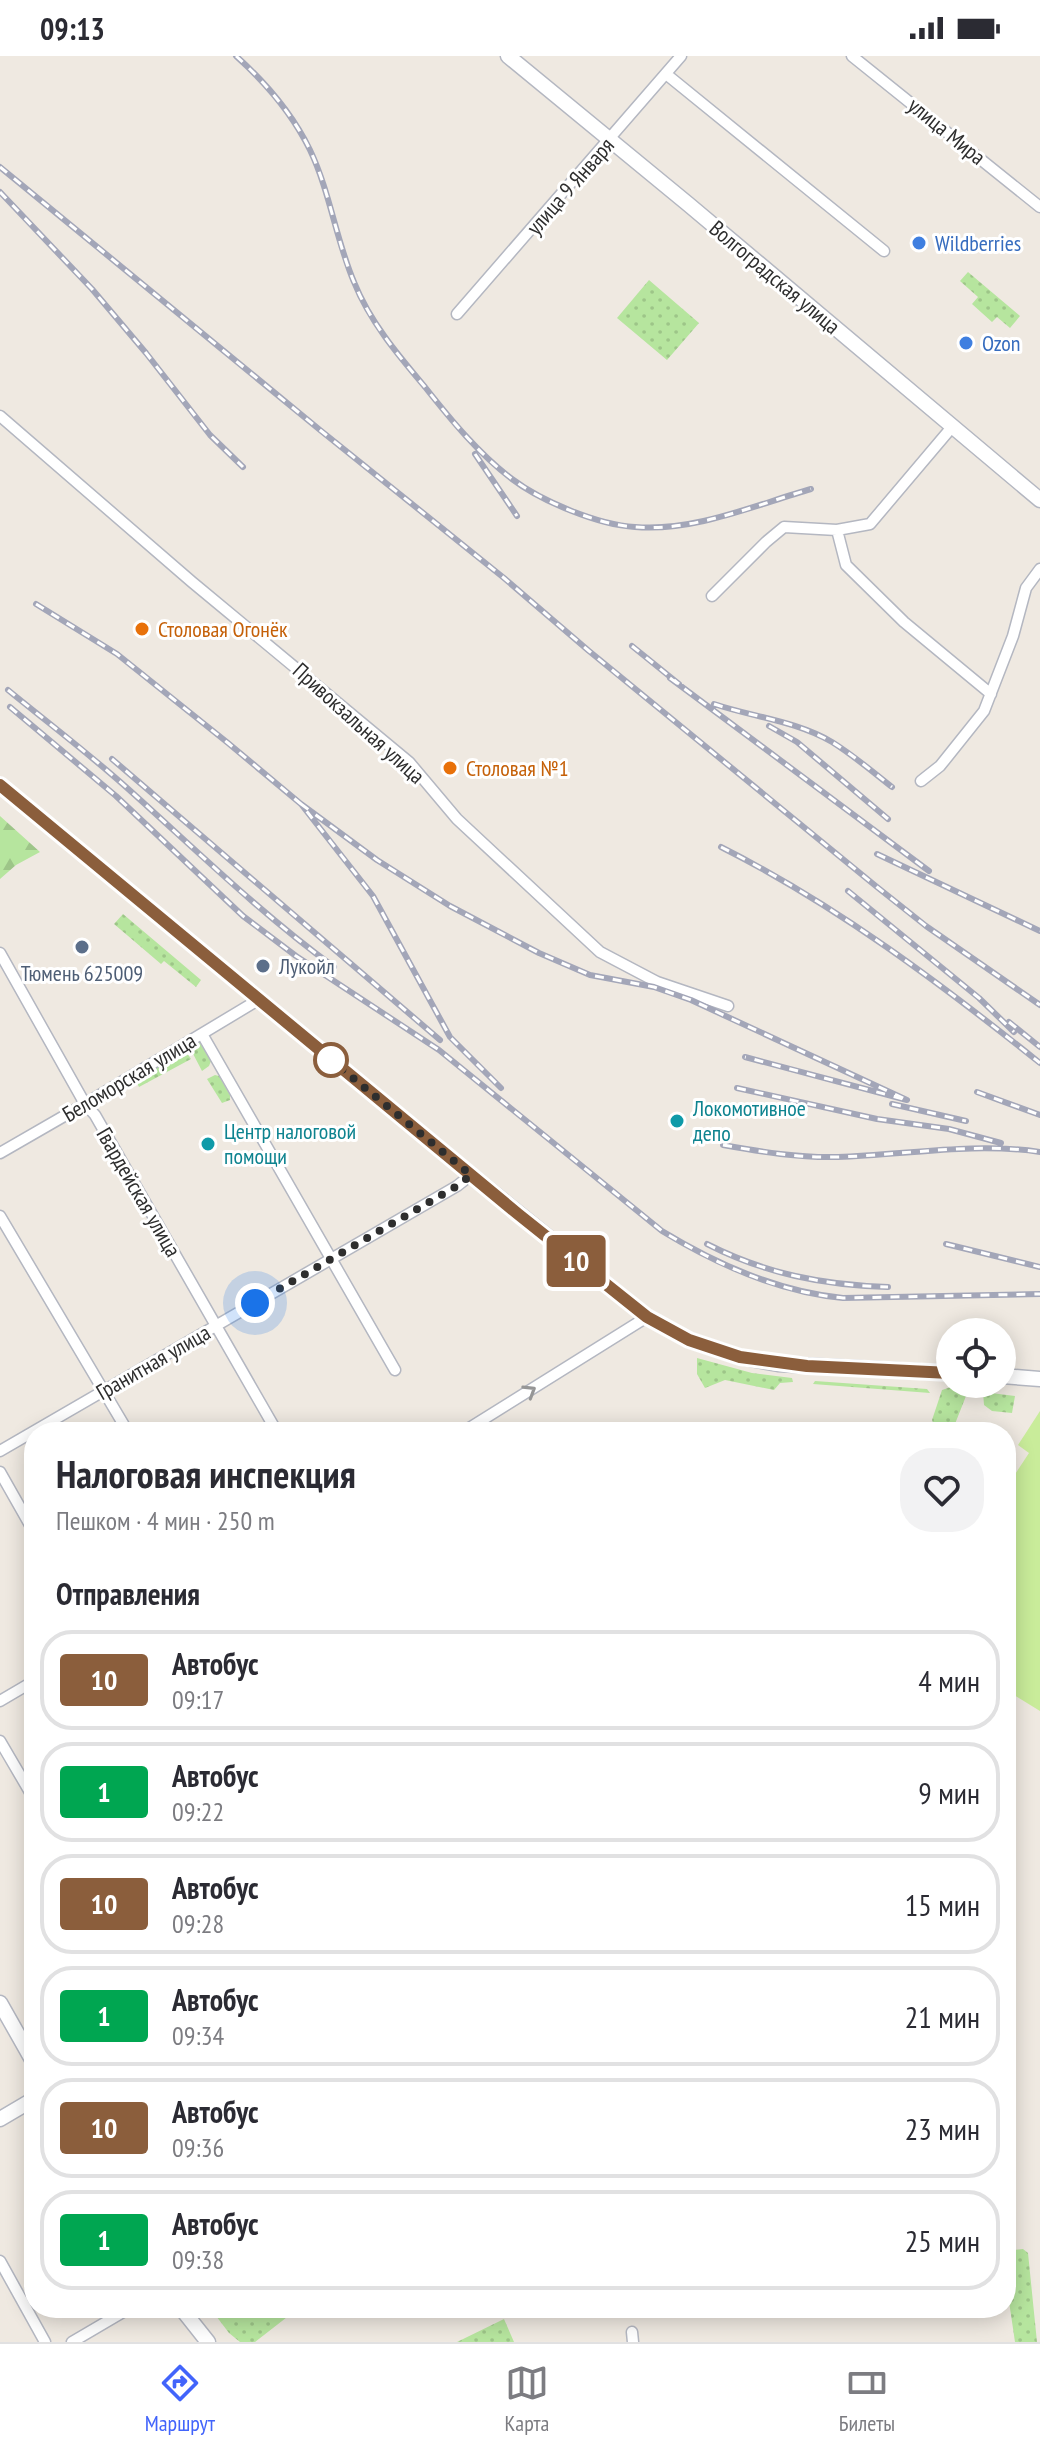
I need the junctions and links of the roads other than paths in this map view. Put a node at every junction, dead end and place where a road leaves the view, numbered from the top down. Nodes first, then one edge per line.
1 (508, 56) edge
2 (681, 56) edge
3 (852, 56) edge
4 (666, 74) junction
5 (610, 140) junction
6 (1040, 207) edge
7 (884, 251) dead end
8 (457, 314) dead end
9 (0, 416) edge
10 (952, 427) junction
11 (1040, 500) edge
12 (837, 530) junction
13 (1040, 569) edge
14 (712, 596) dead end
15 (991, 694) junction
16 (921, 781) dead end
17 (0, 785) edge
18 (0, 953) edge
19 (258, 1000) junction
20 (728, 1006) dead end
21 (202, 1034) junction
22 (85, 1104) junction
23 (0, 1153) edge
24 (471, 1175) junction
25 (0, 1216) edge
26 (332, 1258) junction
27 (647, 1317) junction
28 (216, 1326) junction
29 (395, 1370) dead end
30 (936, 1372) edge
31 (1016, 1377) edge
32 (1040, 1379) edge
33 (103, 1390) junction
34 (49, 1422) edge
35 (122, 1422) edge
36 (271, 1422) edge
37 (479, 1422) edge
38 (24, 1437) edge
39 (0, 1451) edge
40 (0, 1472) edge
41 (24, 1514) edge
42 (24, 1687) edge
43 (0, 1701) edge
44 (0, 1741) edge
45 (24, 1782) edge
46 (0, 2003) edge
47 (24, 2045) edge
48 (24, 2105) edge
49 (0, 2119) edge
50 (0, 2261) edge
51 (24, 2304) edge
52 (32, 2318) edge
53 (113, 2318) edge
54 (189, 2318) edge
55 (45, 2342) edge
56 (72, 2342) edge
57 (208, 2342) edge

1 - 5 street, Волгоградская улица
2 - 4 street, улица 9 Января
3 - 6 street, улица Мира
4 - 5 street, улица 9 Января
4 - 7 street
5 - 8 street, улица 9 Января
5 - 10 street, Волгоградская улица
9 - 20 street, Привокзальная улица
10 - 11 street, Волгоградская улица
10 - 12 street
12 - 14 street
12 - 15 street
13 - 15 street
15 - 16 street
17 - 19 street
18 - 22 street, Гвардейская улица
19 - 21 street, Беломорская улица
19 - 24 street
21 - 22 street, Беломорская улица
21 - 26 street
22 - 23 street, Беломорская улица
22 - 28 street, Гвардейская улица
24 - 26 street, Гранитная улица
24 - 27 street
25 - 33 street
26 - 28 street, Гранитная улица
26 - 29 street
27 - 30 street
37 -> 27 street
28 - 33 street, Гранитная улица
28 - 36 street, Гвардейская улица
31 - 32 street
33 - 34 street, Гранитная улица
33 - 35 street
38 - 39 street, Гранитная улица
40 - 41 street
42 - 43 street
44 - 45 street
46 - 47 street
48 - 49 street
50 - 51 street
52 - 55 street
53 - 56 street
54 - 57 street

